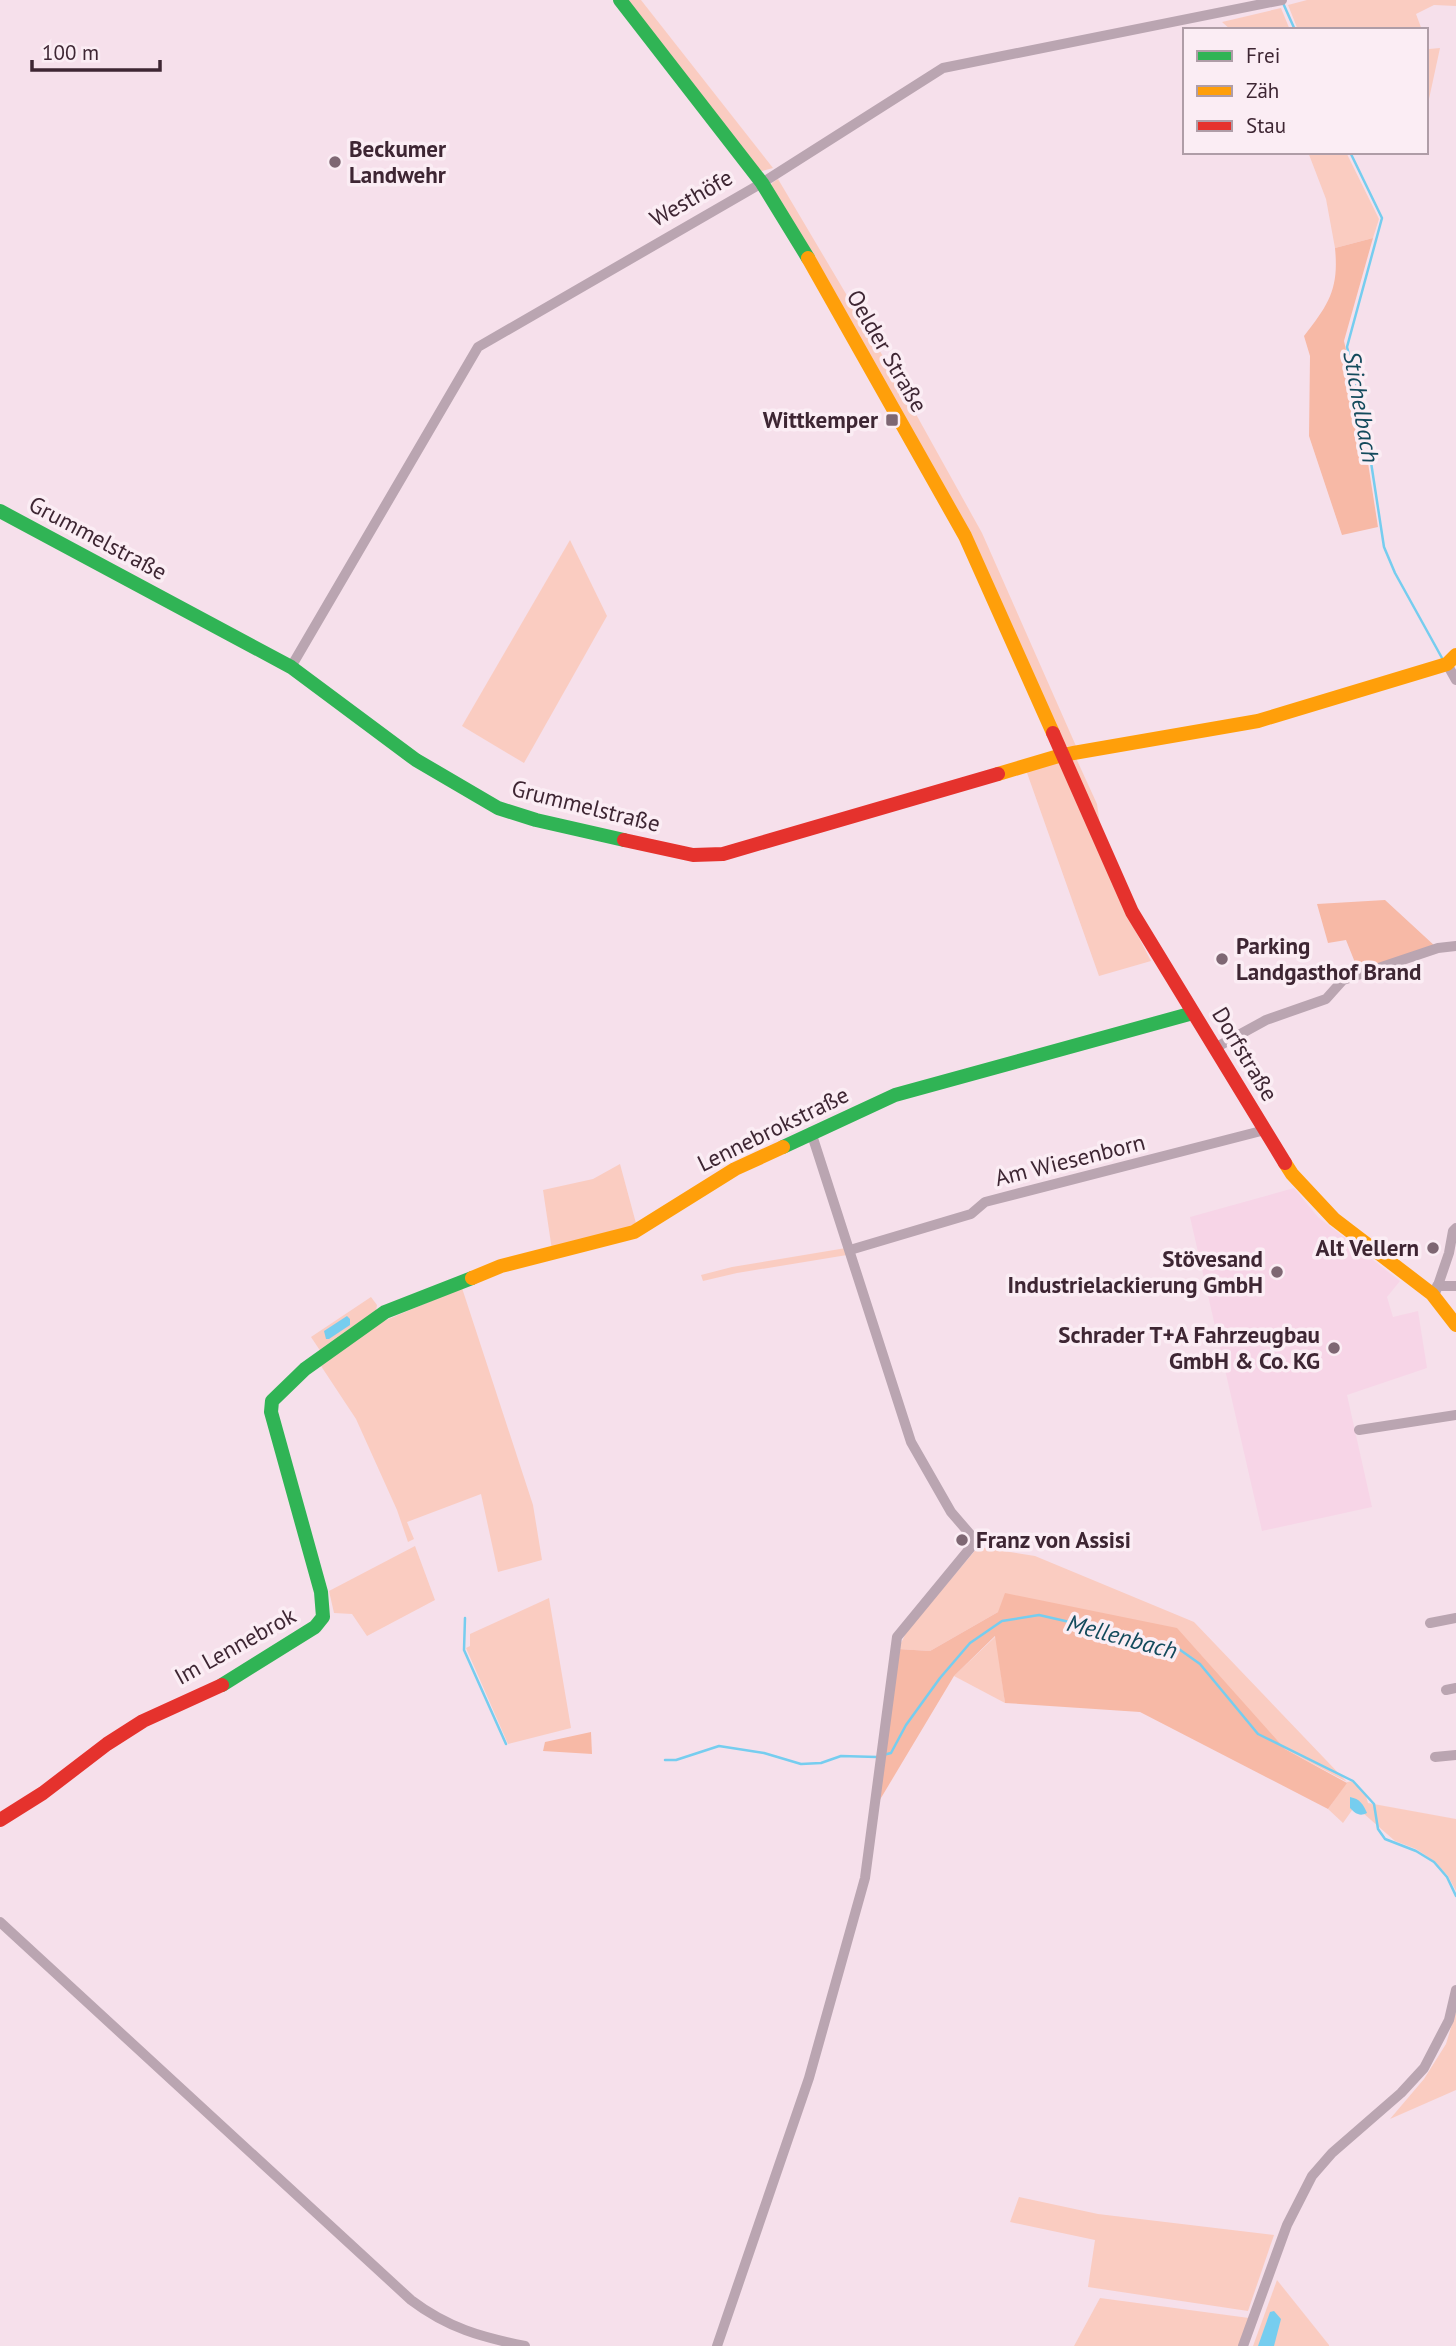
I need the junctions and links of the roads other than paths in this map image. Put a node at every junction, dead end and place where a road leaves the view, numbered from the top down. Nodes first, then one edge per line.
1 (620, 0) edge
2 (1282, 0) edge
3 (762, 183) junction
4 (0, 511) edge
5 (1451, 660) edge
6 (291, 667) junction
7 (1456, 680) edge
8 (1062, 755) junction
9 (1456, 946) edge
10 (1193, 1013) junction
11 (1214, 1048) junction
12 (1265, 1130) junction
13 (811, 1132) junction
14 (1456, 1228) edge
15 (850, 1250) junction
16 (1456, 1286) edge
17 (1435, 1290) junction
18 (385, 1312) joint
19 (1456, 1325) edge
20 (1456, 1415) edge
21 (1359, 1430) dead end
22 (1456, 1618) edge
23 (1430, 1623) dead end
24 (1456, 1755) edge
25 (1435, 1757) dead end
26 (0, 1820) edge
27 (0, 1922) edge
28 (1456, 1995) edge
29 (526, 2346) edge
30 (717, 2346) edge
31 (1243, 2346) edge

1 - 3 street, Oelder Straße
2 - 3 street, Westhöfe
3 - 6 street, Westhöfe
3 - 8 street, Oelder Straße
4 - 6 street, Grummelstraße
5 - 7 street
5 - 8 street, Grummelstraße
6 - 8 street, Grummelstraße
8 - 10 street, Dorfstraße
9 - 11 street
10 - 11 street, Dorfstraße
10 - 13 street, Lennebrokstraße
11 - 12 street, Dorfstraße
12 - 15 street, Am Wiesenborn
12 - 17 street, Dorfstraße
13 - 15 street
13 - 18 street, Lennebrokstraße
14 - 17 street
15 - 30 street
16 - 17 street
17 - 19 street, Dorfstraße
18 - 26 street, Im Lennebrok
20 - 21 street
22 - 23 street
24 - 25 street
27 - 29 street
28 - 31 street

